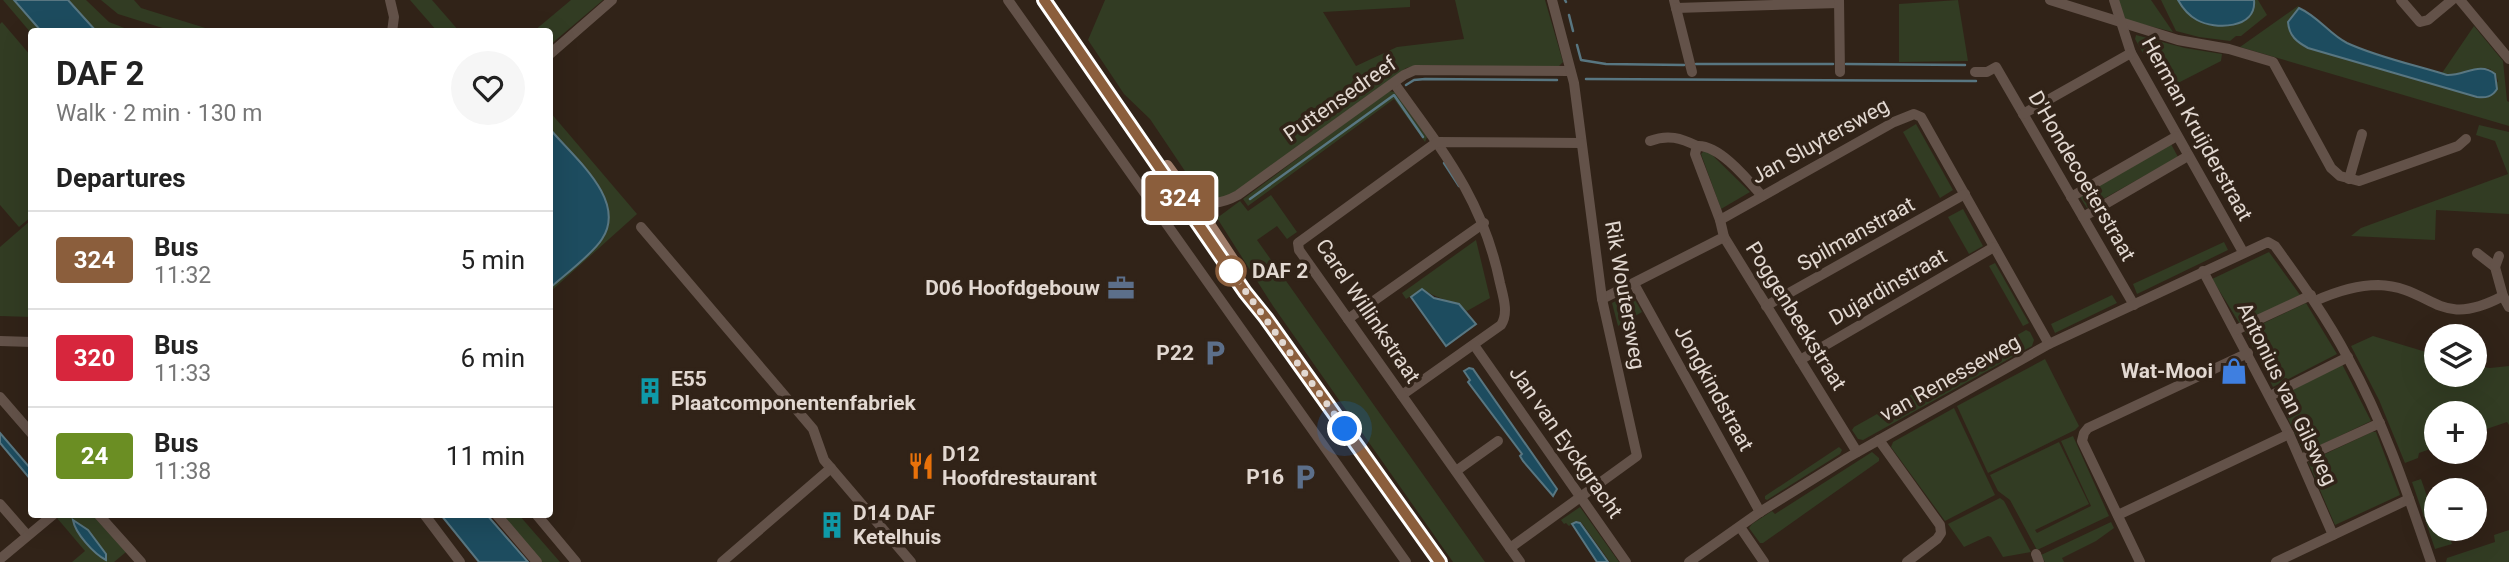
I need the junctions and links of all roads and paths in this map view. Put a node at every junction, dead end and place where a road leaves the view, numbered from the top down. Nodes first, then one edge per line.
1 (390, 0) edge
2 (612, 0) edge
3 (1008, 0) edge
4 (1044, 0) edge
5 (1552, 0) edge
6 (2050, 0) edge
7 (2115, 0) edge
8 (2401, 0) edge
9 (2452, 0) edge
10 (2460, 0) edge
11 (1839, 2) edge
12 (1675, 4) edge
13 (2120, 23) junction
14 (393, 28) edge
15 (553, 51) edge
16 (2131, 53) junction
17 (2509, 59) edge
18 (1570, 71) junction
19 (1692, 72) dead end
20 (1840, 72) dead end
21 (1975, 72) dead end
22 (1394, 83) junction
23 (2023, 114) junction
24 (2362, 134) dead end
25 (2177, 136) junction
26 (1140, 137) junction
27 (2466, 139) dead end
28 (1650, 141) dead end
29 (1437, 142) junction
30 (1581, 144) junction
31 (1697, 146) junction
32 (2188, 156) junction
33 (2349, 179) junction
34 (1965, 194) junction
35 (1190, 196) junction
36 (1762, 196) junction
37 (2071, 197) junction
38 (2083, 217) junction
39 (1720, 220) junction
40 (1484, 223) junction
41 (641, 228) dead end
42 (1724, 237) junction
43 (1994, 247) junction
44 (2243, 252) junction
45 (2477, 253) dead end
46 (2203, 271) junction
47 (1634, 284) junction
48 (2502, 296) junction
49 (2313, 298) junction
50 (1602, 299) junction
51 (2134, 305) junction
52 (1766, 306) junction
53 (2509, 307) edge
54 (1266, 318) junction
55 (1348, 319) junction
56 (2236, 330) junction
57 (0, 341) edge
58 (28, 342) edge
59 (2049, 344) junction
60 (1474, 345) junction
61 (2248, 353) junction
62 (2348, 357) junction
63 (1800, 360) junction
64 (1402, 395) junction
65 (2270, 396) junction
66 (0, 397) edge
67 (2380, 423) junction
68 (28, 429) edge
69 (2289, 434) junction
70 (1879, 440) junction
71 (1498, 441) dead end
72 (1857, 452) junction
73 (2301, 459) junction
74 (831, 468) junction
75 (1456, 471) junction
76 (1582, 496) junction
77 (2409, 499) junction
78 (0, 504) edge
79 (1760, 512) junction
80 (2118, 515) junction
81 (49, 518) edge
82 (102, 518) edge
83 (427, 518) edge
84 (499, 518) edge
85 (539, 518) edge
86 (1740, 527) junction
87 (27, 535) junction
88 (2333, 535) junction
89 (1510, 548) junction
90 (0, 559) edge
91 (141, 562) edge
92 (460, 562) edge
93 (537, 562) edge
94 (576, 562) edge
95 (722, 562) edge
96 (911, 562) edge
97 (1406, 562) edge
98 (1440, 562) edge
99 (1520, 562) edge
100 (1626, 562) edge
101 (1689, 562) edge
102 (1764, 562) edge
103 (1907, 562) edge
104 (2140, 562) edge
105 (2276, 562) edge
106 (2431, 562) edge

1 - 14 street
2 - 15 street
3 - 97 street
4 - 26 main road
5 - 18 street, Rik Woutersweg
6 - 13 street
7 - 13 street, Herman Kruijderstraat
8 - 9 street
10 - 17 street
11 - 12 street
11 - 20 street
12 - 19 street
13 - 16 street, Herman Kruijderstraat
13 - 33 street
16 - 23 street
16 - 25 street, Herman Kruijderstraat
18 - 22 street, Puttensedreef
18 - 30 street, Rik Woutersweg
21 - 23 street, D'Hondecoeterstraat
22 - 29 street
22 - 35 street, Puttensedreef
23 - 37 street, D'Hondecoeterstraat
24 - 33 street
25 - 32 street, Herman Kruijderstraat
25 - 37 street
26 - 35 main road
26 - 54 main road
27 - 33 street
28 - 31 street
29 - 30 street
29 - 40 street
29 - 55 street, Carel Willinkstraat
30 - 50 street, Rik Woutersweg
31 - 36 street
31 - 39 street
32 - 38 street
32 - 44 street, Herman Kruijderstraat
34 - 36 street, Jan Sluytersweg
34 - 43 street, Jan Sluytersweg
34 - 52 street, Spilmanstraat
35 - 54 main road
36 - 39 street, Jan Sluytersweg
37 - 38 street, D'Hondecoeterstraat
38 - 51 street, D'Hondecoeterstraat
39 - 42 street
40 - 55 street
40 - 60 street
41 - 74 street
42 - 47 street
42 - 52 street, Poggenbeekstraat
43 - 59 street, Jan Sluytersweg
43 - 63 street, Dujardinstraat
44 - 46 street, van Renesseweg
44 - 49 street, van Renesseweg
45 - 48 street
46 - 51 street, van Renesseweg
46 - 56 street, Antonius van Gilsweg
47 - 50 street
47 - 79 street, Jongkindstraat
48 - 49 street
48 - 53 street
49 - 56 street
49 - 62 street
50 - 76 street, Rik Woutersweg
51 - 59 street, van Renesseweg
52 - 63 street, Poggenbeekstraat
54 - 98 main road
55 - 64 street, Carel Willinkstraat
56 - 61 street, Antonius van Gilsweg
57 - 58 street
59 - 70 street, van Renesseweg
60 - 64 street
60 - 76 street, Jan van Eyckgracht
61 - 65 street, Antonius van Gilsweg
61 - 80 street
62 - 65 street
62 - 67 street
63 - 72 street, Poggenbeekstraat
64 - 75 street, Carel Willinkstraat
65 - 69 street, Antonius van Gilsweg
66 - 68 street
67 - 73 street
67 - 77 street
69 - 73 street, Antonius van Gilsweg
69 - 80 street
70 - 72 street, van Renesseweg
70 - 103 street
71 - 75 street
72 - 79 street, van Renesseweg
73 - 88 street, Antonius van Gilsweg
74 - 95 street
74 - 96 street
75 - 89 street, Carel Willinkstraat
76 - 89 street
76 - 100 street, Jan van Eyckgracht
77 - 88 street
77 - 106 street
78 - 87 street
79 - 86 street, van Renesseweg
80 - 104 street
81 - 87 street
82 - 91 street
83 - 92 street
84 - 93 street
85 - 94 street
86 - 101 street, van Renesseweg
86 - 102 street
87 - 90 street
88 - 105 street
89 - 99 street, Carel Willinkstraat

